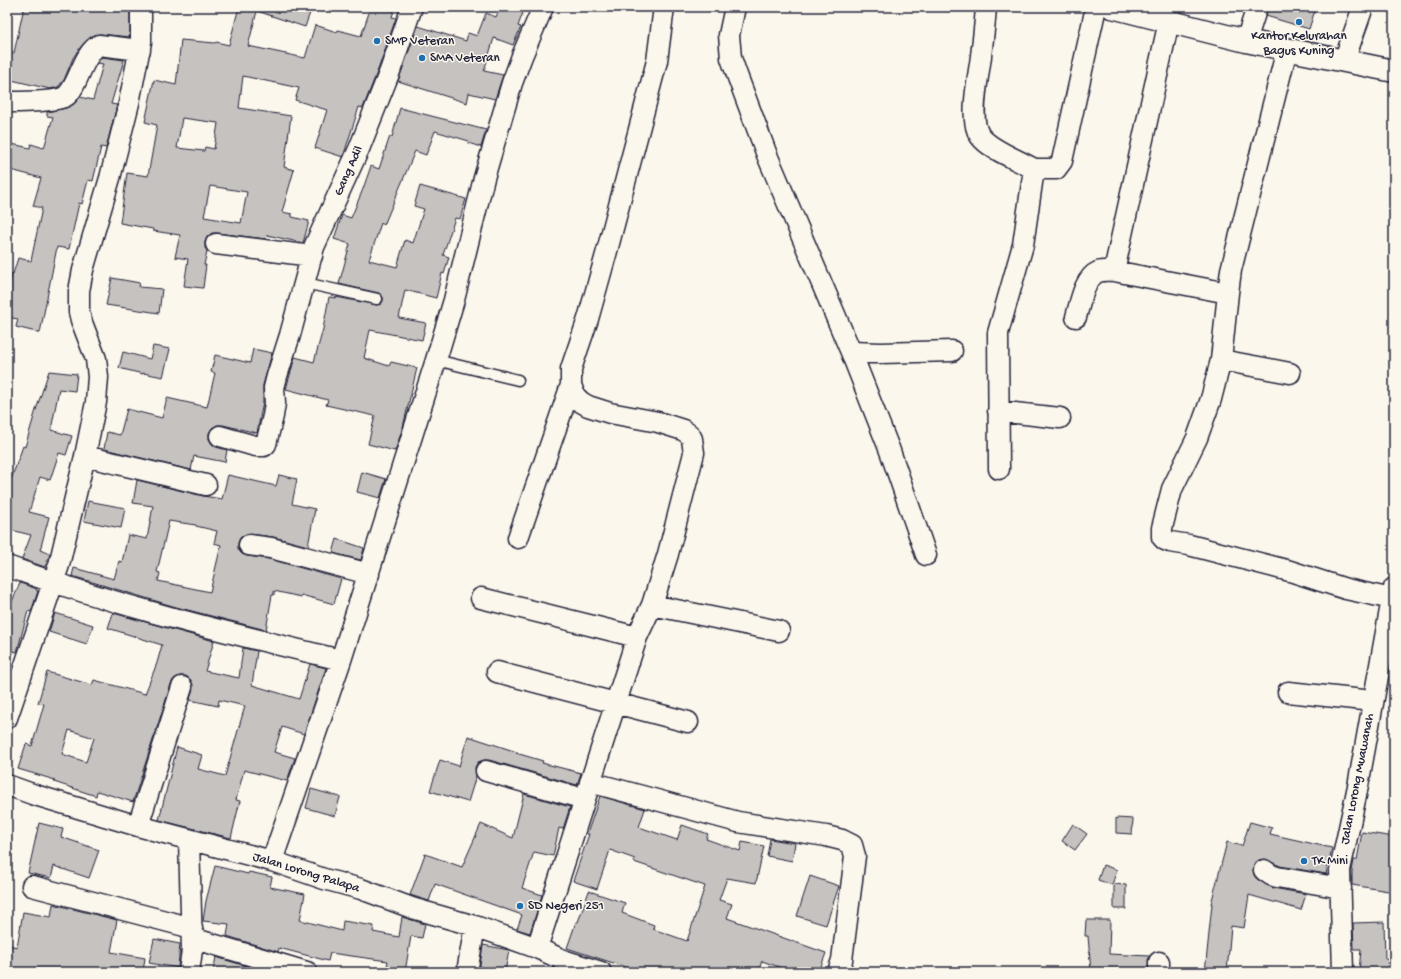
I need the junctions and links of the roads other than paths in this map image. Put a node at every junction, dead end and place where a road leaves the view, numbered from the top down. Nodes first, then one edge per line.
1 (141, 7) edge
2 (412, 7) edge
3 (543, 7) edge
4 (664, 7) edge
5 (735, 7) edge
6 (986, 7) edge
7 (1096, 7) edge
8 (1112, 7) edge
9 (1258, 7) edge
10 (1363, 7) edge
11 (1169, 21) junction
12 (1246, 41) junction
13 (1287, 49) junction
14 (140, 50) junction
15 (1344, 61) junction
16 (1394, 71) edge
17 (7, 102) edge
18 (1034, 169) junction
19 (216, 244) dead end
20 (312, 256) junction
21 (1114, 271) junction
22 (305, 283) junction
23 (1228, 293) junction
24 (377, 299) dead end
25 (1076, 317) dead end
26 (952, 351) dead end
27 (851, 352) junction
28 (436, 360) junction
29 (1221, 360) junction
30 (1290, 372) dead end
31 (518, 380) dead end
32 (571, 385) junction
33 (998, 411) junction
34 (1060, 418) dead end
35 (220, 436) dead end
36 (85, 456) junction
37 (999, 469) dead end
38 (206, 485) dead end
39 (518, 538) dead end
40 (249, 545) dead end
41 (926, 555) dead end
42 (7, 566) edge
43 (369, 574) junction
44 (53, 583) junction
45 (1393, 593) edge
46 (481, 598) dead end
47 (652, 605) junction
48 (779, 631) dead end
49 (636, 637) junction
50 (341, 660) junction
51 (497, 672) dead end
52 (182, 687) dead end
53 (1288, 692) dead end
54 (1373, 701) junction
55 (615, 704) junction
56 (7, 718) edge
57 (688, 722) dead end
58 (486, 771) dead end
59 (7, 785) edge
60 (587, 790) junction
61 (138, 826) junction
62 (189, 839) junction
63 (272, 861) junction
64 (1264, 870) dead end
65 (32, 886) dead end
66 (1341, 888) junction
67 (475, 926) junction
68 (192, 933) junction
69 (537, 948) junction
70 (562, 966) edge
71 (189, 972) edge
72 (307, 972) edge
73 (467, 972) edge
74 (601, 972) edge
75 (838, 972) edge
76 (1342, 972) edge

1 - 14 street
2 - 20 street, Gang Adil
3 - 28 street
4 - 32 street
5 - 27 street
6 - 18 street
7 - 18 street
8 - 11 main road
9 - 12 street
10 - 15 street
11 - 12 main road
11 - 21 street
12 - 13 main road
13 - 15 main road
13 - 23 street
14 - 17 street
14 - 36 street
15 - 16 main road
18 - 33 street
19 - 20 street
20 - 22 street, Gang Adil
21 - 23 street
21 - 25 street
22 - 24 lane
22 - 35 street, Gang Adil
23 - 29 street
26 - 27 street
27 - 41 street
28 - 31 lane
28 - 43 street
29 - 30 street
29 - 45 street
32 - 39 street
32 - 47 street
33 - 34 street
33 - 37 street
36 - 38 street
36 - 44 street
40 - 43 street
42 - 44 street
43 - 50 street
44 - 50 street
44 - 56 street
45 - 54 street, Jalan Lorong Muawanah
46 - 49 street
47 - 48 street
47 - 49 street
49 - 55 street
50 - 63 street
51 - 55 street
52 - 61 street
53 - 54 street
54 - 66 street, Jalan Lorong Muawanah
55 - 57 street
55 - 60 street
58 - 60 street
59 - 61 street, Jalan Lorong Palapa
60 - 69 street
60 - 75 street
61 - 62 street, Jalan Lorong Palapa
62 - 63 street, Jalan Lorong Palapa
62 - 68 street
63 - 67 street, Jalan Lorong Palapa
64 - 66 street
65 - 68 street
66 - 76 street, Jalan Lorong Muawanah
67 - 69 street, Jalan Lorong Palapa
67 - 73 street
68 - 71 street
68 - 72 street
69 - 70 street, Jalan Lorong Palapa
70 - 74 street, Jalan Lorong Palapa

